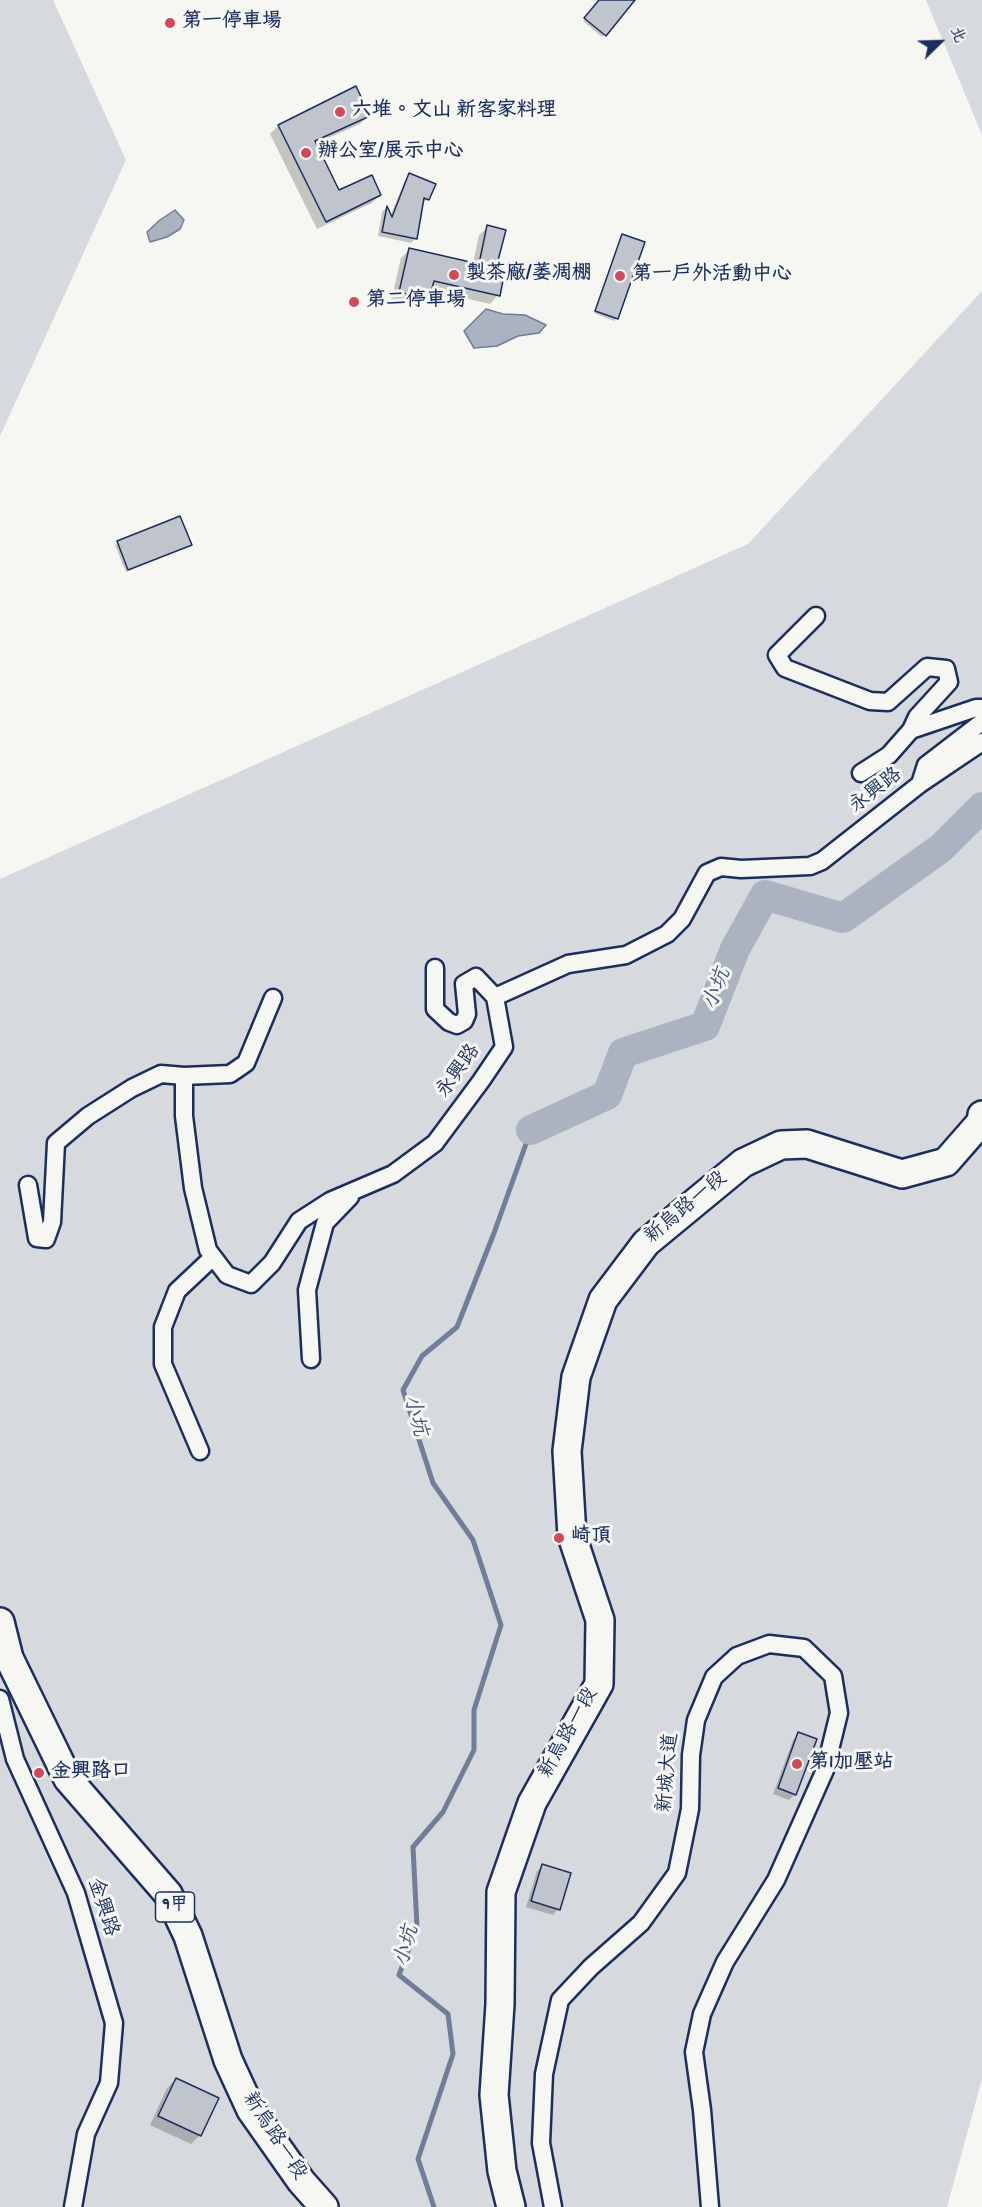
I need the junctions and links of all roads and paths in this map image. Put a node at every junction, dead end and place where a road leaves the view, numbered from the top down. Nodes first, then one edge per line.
1 (816, 616) dead end
2 (982, 708) edge
3 (982, 722) edge
4 (911, 730) junction
5 (982, 742) edge
6 (861, 773) dead end
7 (920, 784) junction
8 (435, 968) dead end
9 (495, 997) junction
10 (273, 998) dead end
11 (184, 1076) junction
12 (982, 1115) edge
13 (28, 1185) dead end
14 (355, 1192) junction
15 (212, 1258) junction
16 (311, 1359) dead end
17 (200, 1451) dead end
18 (0, 1622) edge
19 (5, 1664) edge
20 (0, 1700) edge
21 (73, 2207) edge
22 (324, 2207) edge
23 (511, 2207) edge
24 (553, 2207) edge
25 (710, 2207) edge

1 - 4 street
2 - 4 street
3 - 7 street
4 - 6 street
5 - 7 street, 永興路
7 - 9 street, 永興路
8 - 9 street
9 - 14 street, 永興路
10 - 11 street
11 - 13 street
11 - 15 street
12 - 23 main road, 新烏路一段
14 - 15 street, 永興路
14 - 16 street
15 - 17 street
18 - 19 main road, 新烏路一段 / 9甲
19 - 22 main road, 新烏路一段 / 9甲
20 - 21 street, 金興路
24 - 25 street, 新城大道

